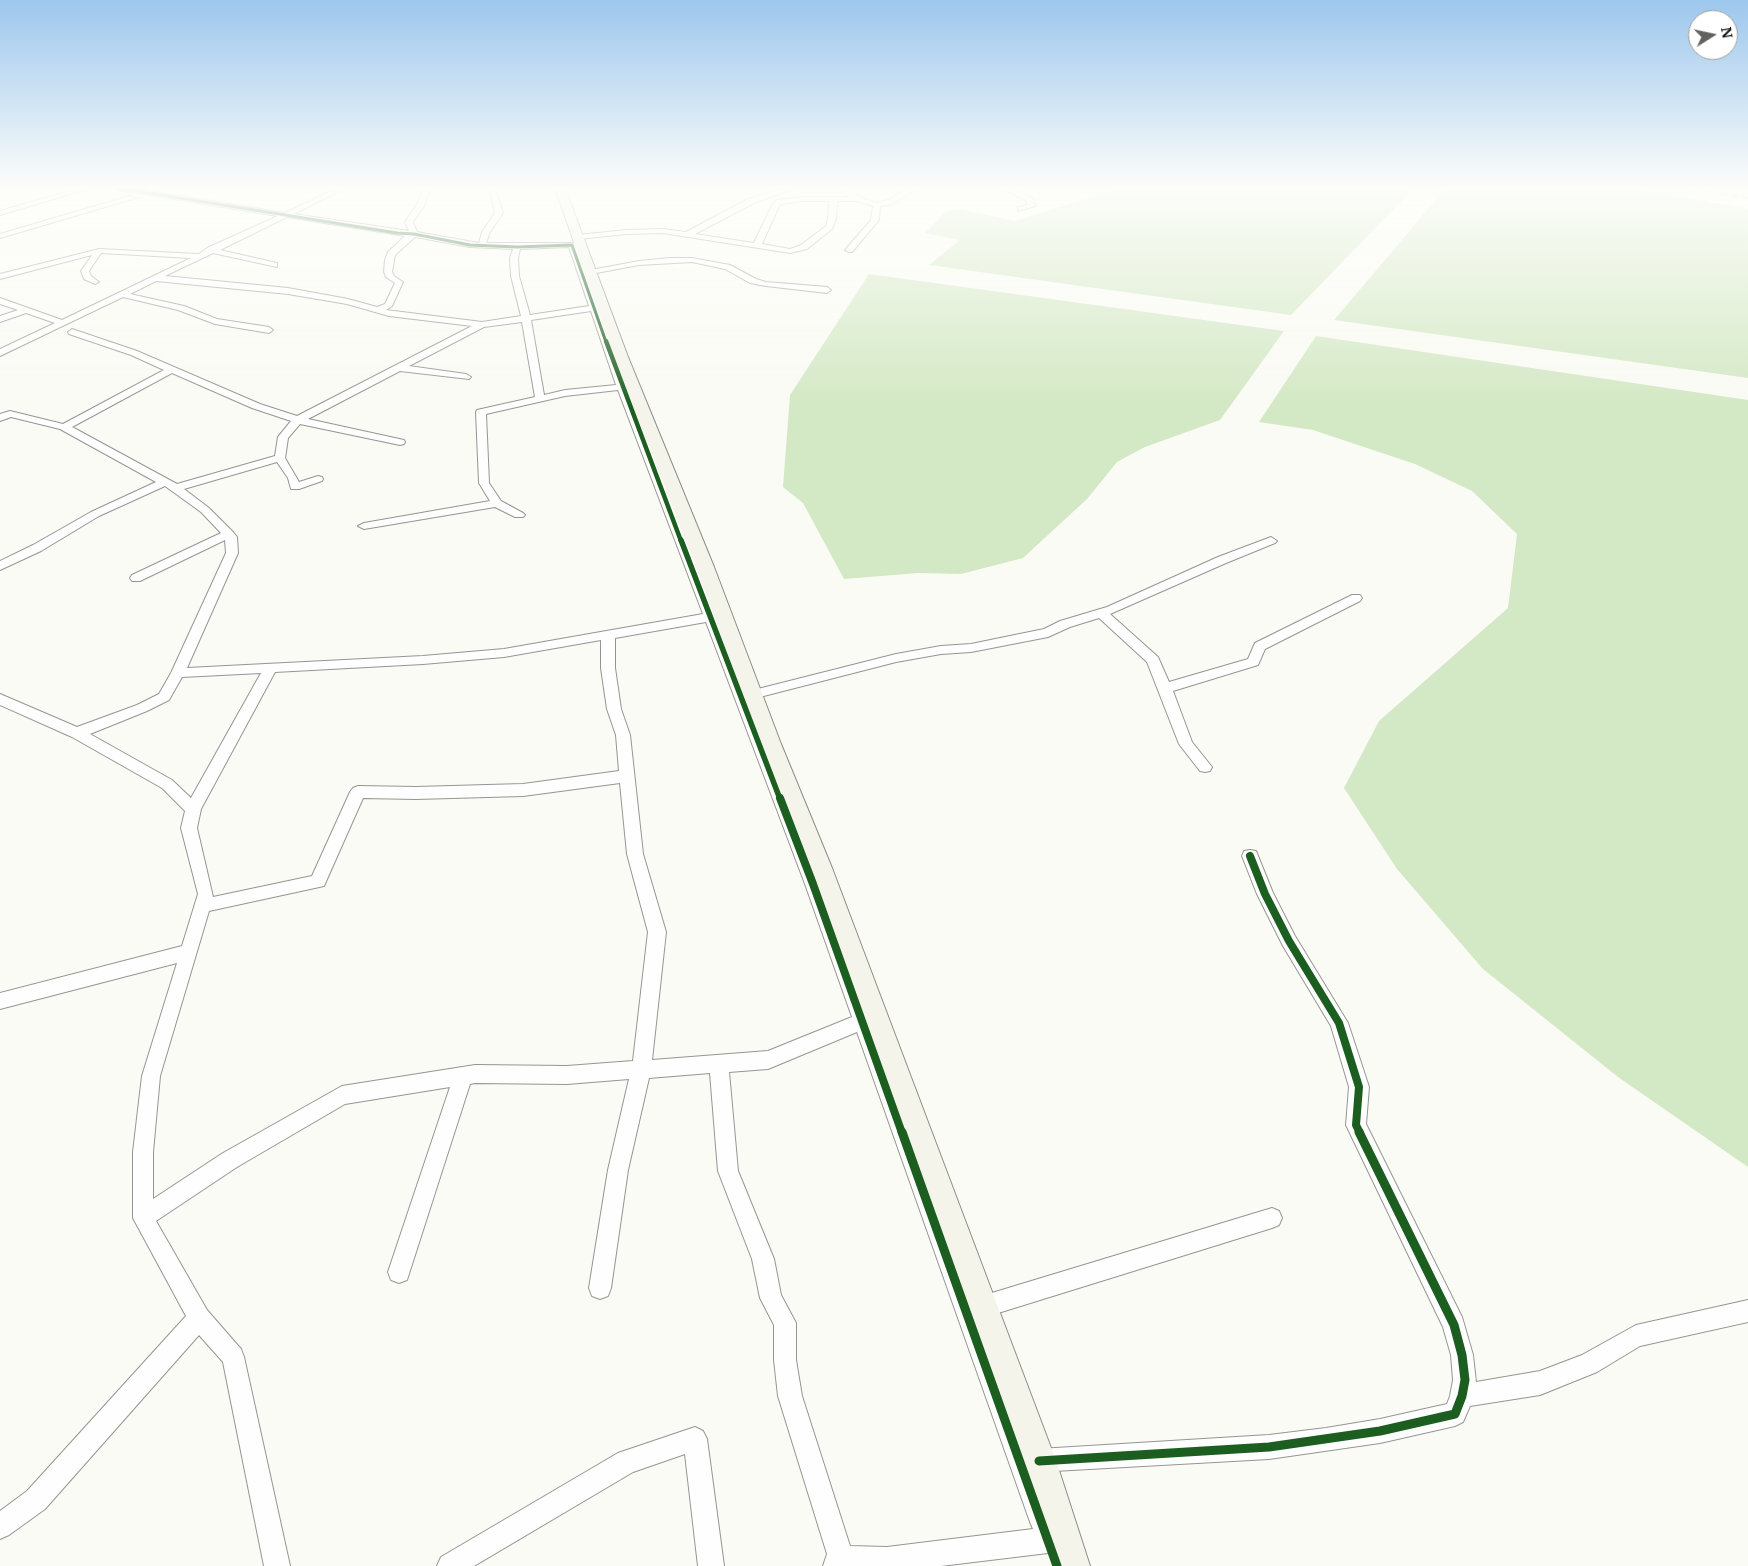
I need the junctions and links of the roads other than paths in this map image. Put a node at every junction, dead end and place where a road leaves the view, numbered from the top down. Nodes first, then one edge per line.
1 (55, 261) edge
2 (91, 261) edge
3 (188, 261) edge
4 (257, 261) edge
5 (390, 261) edge
6 (514, 261) edge
7 (578, 261) edge
8 (587, 261) edge
9 (659, 261) edge
10 (697, 261) edge
11 (274, 265) dead end
12 (591, 272) junction
13 (0, 277) edge
14 (153, 278) junction
15 (94, 282) dead end
16 (827, 290) dead end
17 (121, 294) junction
18 (0, 301) edge
19 (594, 308) junction
20 (377, 310) junction
21 (24, 311) junction
22 (526, 318) junction
23 (0, 319) edge
24 (62, 324) junction
25 (482, 325) junction
26 (269, 330) dead end
27 (72, 332) dead end
28 (0, 353) edge
29 (399, 368) junction
30 (171, 370) junction
31 (466, 377) dead end
32 (622, 387) junction
33 (540, 398) junction
34 (0, 418) edge
35 (298, 420) junction
36 (64, 427) junction
37 (400, 442) dead end
38 (280, 458) junction
39 (318, 480) dead end
40 (171, 485) junction
41 (497, 503) junction
42 (519, 515) dead end
43 (364, 526) dead end
44 (229, 534) junction
45 (1271, 541) dead end
46 (0, 566) edge
47 (136, 578) dead end
48 (1356, 598) dead end
49 (1101, 613) junction
50 (710, 617) junction
51 (608, 634) junction
52 (271, 668) junction
53 (178, 673) junction
54 (1165, 689) junction
55 (752, 694) junction
56 (0, 699) edge
57 (77, 733) junction
58 (1205, 767) dead end
59 (627, 776) junction
60 (193, 809) junction
61 (1250, 856) dead end
62 (202, 906) junction
63 (189, 952) junction
64 (0, 1001) edge
65 (862, 1021) junction
66 (719, 1064) junction
67 (641, 1070) junction
68 (463, 1076) junction
69 (143, 1218) junction
70 (1272, 1218) dead end
71 (399, 1272) dead end
72 (600, 1288) dead end
73 (982, 1307) junction
74 (1748, 1311) edge
75 (199, 1318) junction
76 (1462, 1396) junction
77 (1039, 1461) junction
78 (0, 1526) edge
79 (1048, 1540) junction
80 (838, 1564) edge
81 (277, 1566) edge
82 (450, 1566) edge
83 (711, 1566) edge
84 (1057, 1566) edge
85 (1072, 1566) edge

1 - 13 street
2 - 15 street
3 - 14 street
4 - 11 street
5 - 20 street
6 - 22 street
7 - 19 street
8 - 12 main road
9 - 12 street
10 - 16 street
12 - 55 main road
14 - 17 street
14 - 20 street
17 - 24 street
17 - 26 street
18 - 21 street
19 - 22 street
19 - 32 street
20 - 25 street
21 - 23 street
21 - 24 street
22 - 25 street
22 - 33 street
24 - 28 street
25 - 29 street
27 - 30 street
29 - 31 street
29 - 35 street
30 - 35 street
30 - 36 street
32 - 33 street
32 - 50 street
33 - 41 street
34 - 36 street
35 - 37 street
35 - 38 street
36 - 40 street
38 - 39 street
38 - 40 street
40 - 44 street
40 - 46 street
41 - 42 street
41 - 43 street
44 - 47 street
44 - 53 street
45 - 49 street
48 - 54 street
49 - 54 street
49 - 55 street
50 - 51 street
50 - 65 street
51 - 52 street
51 - 59 street
52 - 53 street
52 - 60 street
53 - 57 street
54 - 58 street
55 - 73 main road
56 - 57 street
57 - 60 street
59 - 62 street
59 - 67 street
60 - 62 street
61 - 76 street
62 - 63 street
63 - 64 street
63 - 69 street
65 - 66 street
65 - 79 street
66 - 67 street
66 - 80 street
67 - 68 street
67 - 72 street
68 - 69 street
68 - 71 street
69 - 75 street
70 - 73 street
73 - 77 main road
74 - 76 street
75 - 78 street
75 - 81 street
76 - 77 street
77 - 85 main road
79 - 80 street
79 - 84 street
82 - 83 street

